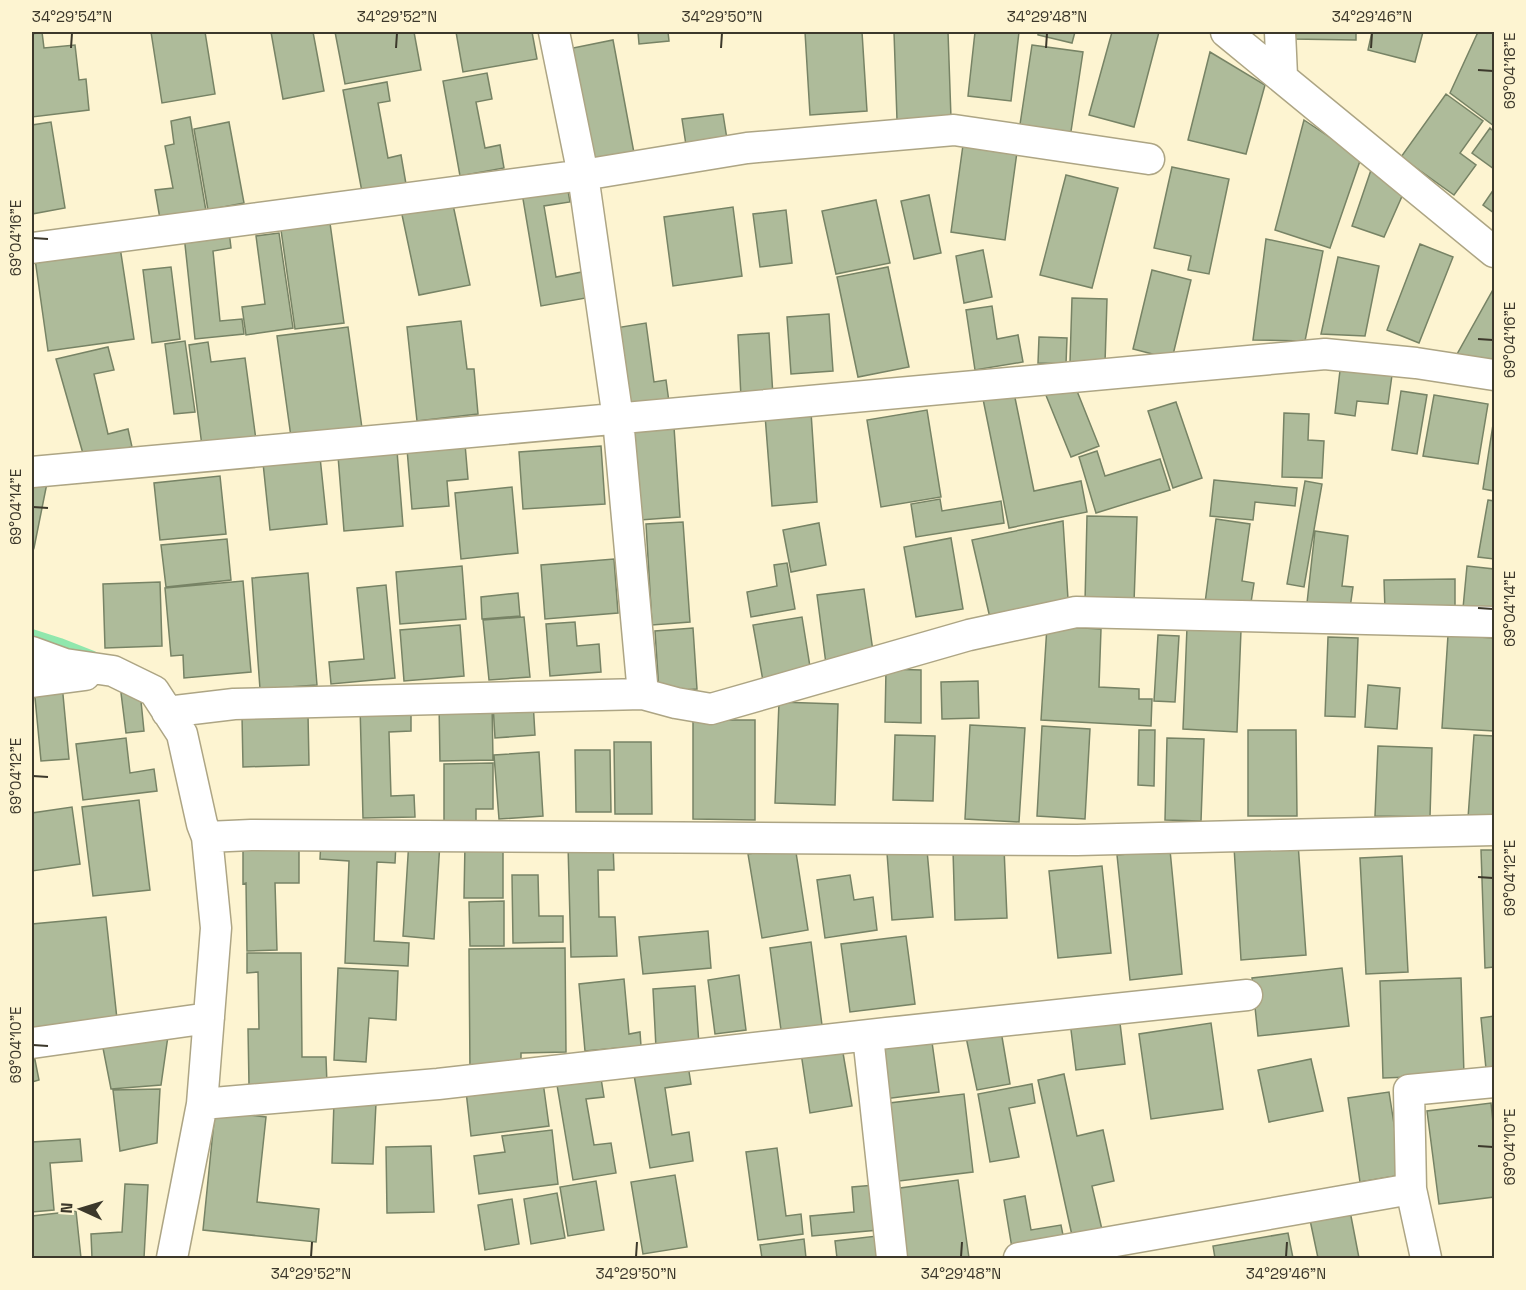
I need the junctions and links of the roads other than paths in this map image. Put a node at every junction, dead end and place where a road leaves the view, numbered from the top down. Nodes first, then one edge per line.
1 (554, 32) edge
2 (1226, 32) edge
3 (1280, 32) edge
4 (1282, 76) junction
5 (1149, 159) dead end
6 (583, 175) junction
7 (32, 248) edge
8 (1494, 252) edge
9 (1494, 375) edge
10 (618, 419) junction
11 (32, 472) edge
12 (1494, 622) edge
13 (32, 652) edge
14 (113, 671) junction
15 (32, 681) edge
16 (643, 694) junction
17 (167, 712) junction
18 (1494, 830) edge
19 (207, 837) junction
20 (1247, 995) dead end
21 (209, 1018) junction
22 (868, 1036) junction
23 (32, 1043) edge
24 (1494, 1082) edge
25 (202, 1104) junction
26 (1411, 1188) junction
27 (172, 1258) edge
28 (892, 1258) edge
29 (1019, 1258) edge
30 (1426, 1258) edge

1 - 6 street
2 - 4 street
3 - 4 street
4 - 8 street
5 - 6 street
6 - 7 street
6 - 10 street
9 - 10 street
10 - 11 street
10 - 16 street
12 - 16 street
13 - 14 street
14 - 15 street
14 - 17 street
16 - 17 street
17 - 19 street
18 - 19 street
19 - 21 street
20 - 22 street
21 - 23 street
21 - 25 street
22 - 25 street
22 - 28 street
24 - 26 street
25 - 27 street
26 - 29 street
26 - 30 street

